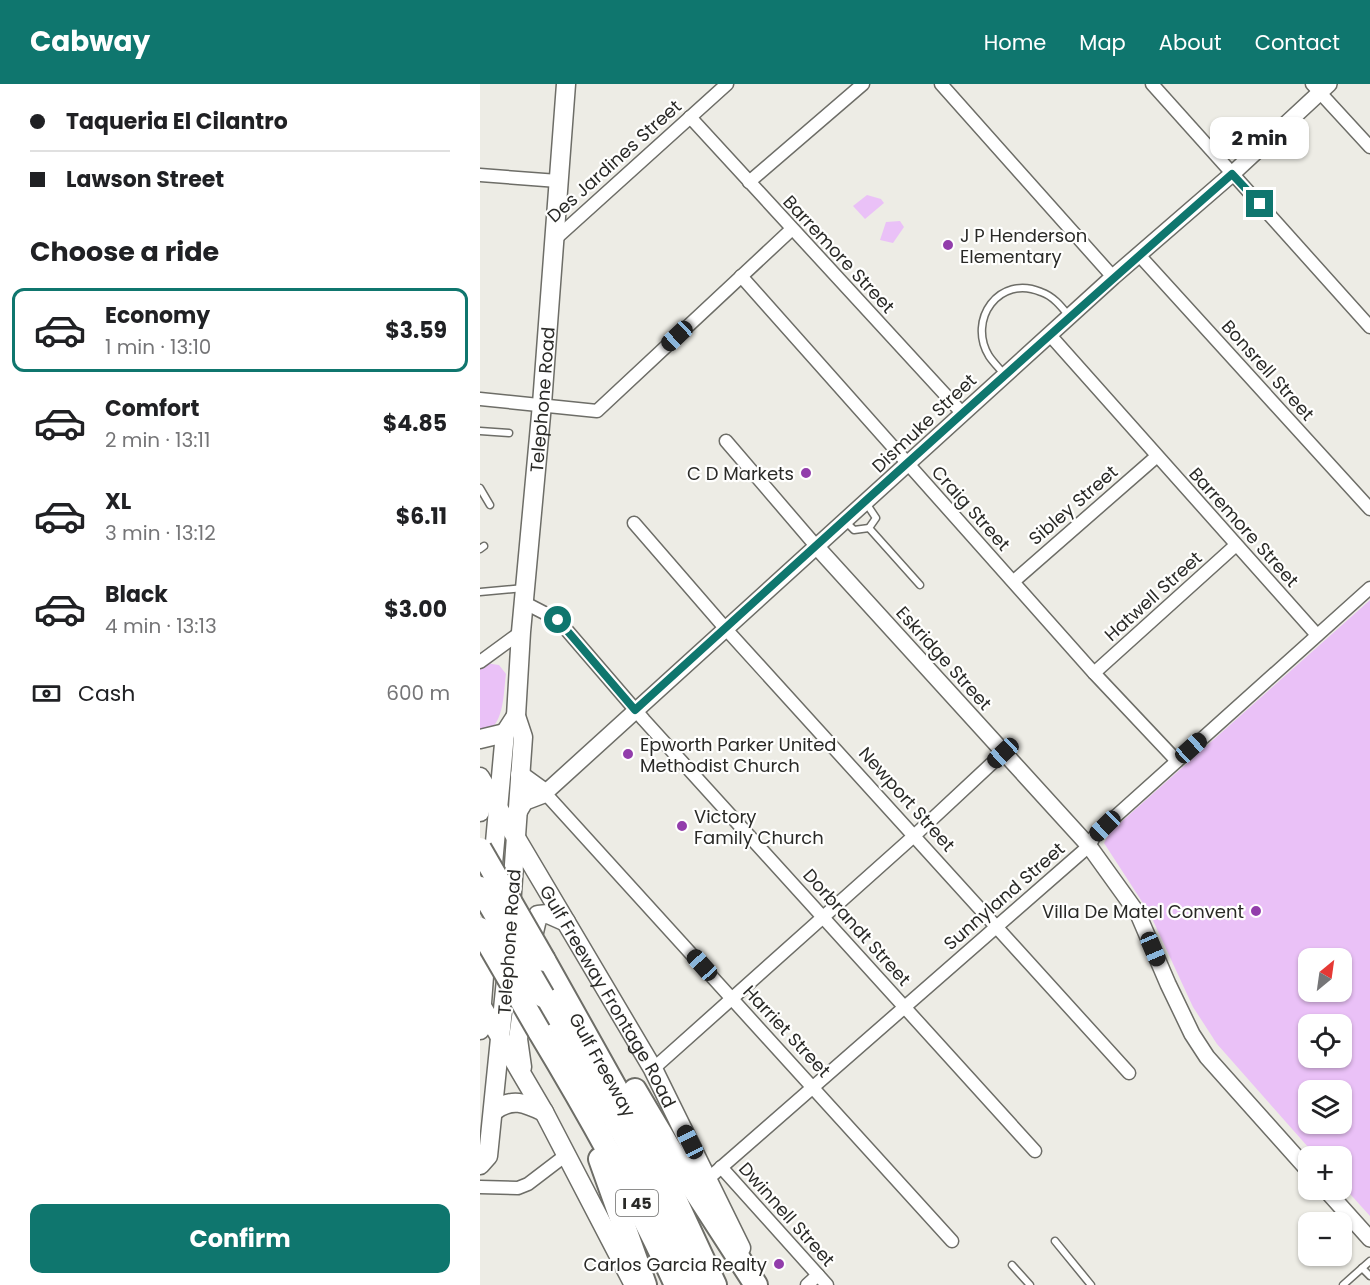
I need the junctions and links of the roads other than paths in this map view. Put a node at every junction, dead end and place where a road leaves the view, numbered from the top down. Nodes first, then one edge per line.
1 (566, 84) edge
2 (727, 84) edge
3 (863, 84) edge
4 (941, 84) edge
5 (1152, 84) edge
6 (1320, 87) edge
7 (690, 117) junction
8 (1370, 147) edge
9 (1232, 174) junction
10 (480, 176) edge
11 (558, 181) junction
12 (749, 182) junction
13 (792, 229) junction
14 (553, 241) junction
15 (1139, 255) junction
16 (741, 276) junction
17 (1113, 277) junction
18 (1069, 316) junction
19 (1370, 327) edge
20 (1049, 334) junction
21 (1005, 375) junction
22 (480, 399) edge
23 (542, 404) junction
24 (963, 414) junction
25 (480, 431) edge
26 (509, 433) dead end
27 (726, 441) dead end
28 (1156, 457) junction
29 (908, 465) junction
30 (480, 488) edge
31 (865, 503) junction
32 (490, 505) dead end
33 (1370, 509) edge
34 (845, 521) junction
35 (634, 523) dead end
36 (869, 528) junction
37 (1236, 545) junction
38 (816, 546) junction
39 (1014, 581) junction
40 (920, 585) dead end
41 (1370, 588) edge
42 (480, 592) edge
43 (526, 596) junction
44 (725, 628) junction
45 (521, 632) junction
46 (1317, 635) junction
47 (480, 662) edge
48 (1094, 673) junction
49 (635, 710) junction
50 (516, 716) junction
51 (505, 734) junction
52 (480, 739) edge
53 (1003, 753) junction
54 (1177, 761) junction
55 (520, 775) junction
56 (480, 777) edge
57 (545, 793) junction
58 (480, 799) edge
59 (489, 810) edge
60 (518, 811) junction
61 (915, 836) junction
62 (516, 840) junction
63 (1089, 846) junction
64 (480, 849) edge
65 (480, 888) edge
66 (824, 918) junction
67 (566, 922) junction
68 (997, 926) junction
69 (480, 929) edge
70 (550, 991) junction
71 (732, 998) junction
72 (481, 1004) edge
73 (904, 1007) junction
74 (480, 1030) edge
75 (502, 1041) junction
76 (602, 1060) junction
77 (653, 1069) junction
78 (1129, 1073) dead end
79 (524, 1077) junction
80 (813, 1086) junction
81 (494, 1111) junction
82 (544, 1112) junction
83 (594, 1122) junction
84 (1035, 1151) dead end
85 (566, 1155) junction
86 (1298, 1159) edge
87 (480, 1166) edge
88 (715, 1172) junction
89 (480, 1186) edge
90 (1335, 1200) edge
91 (1370, 1239) edge
92 (952, 1241) dead end
93 (1054, 1241) dead end
94 (1370, 1261) edge
95 (1012, 1265) dead end
96 (1362, 1268) junction
97 (1370, 1276) edge
98 (823, 1280) edge
99 (634, 1284) edge
100 (676, 1285) edge
101 (697, 1285) edge
102 (715, 1285) edge
103 (757, 1285) edge
104 (807, 1285) edge
105 (1030, 1285) edge
106 (1091, 1285) edge
107 (1343, 1285) edge

1 - 11 main road, Telephone Road
2 - 7 street, Des Jardines Street
3 - 12 street
4 - 17 street
5 - 9 street
6 - 8 street
6 - 9 street, Dismuke Street
7 - 12 street, Barremore Street
7 - 14 street, Des Jardines Street
9 - 15 street, Dismuke Street
9 - 19 street
10 - 11 street, Des Jardines Street
11 - 14 main road, Telephone Road
12 - 13 street, Barremore Street
13 - 16 street
13 - 24 street, Barremore Street
14 - 23 main road, Telephone Road
15 - 17 street, Dismuke Street
15 - 33 street, Bonsrell Street
16 - 23 street
16 - 29 street, Craig Street
17 - 18 street, Dismuke Street
18 - 20 street, Dismuke Street
18 - 21 lane
20 - 21 street, Dismuke Street
20 - 28 street, Barremore Street
21 - 24 street, Dismuke Street
22 - 23 street
23 - 43 main road, Telephone Road
24 - 29 street, Dismuke Street
25 - 26 lane
27 - 38 street, Eskridge Street
28 - 37 street, Barremore Street
28 - 39 street, Sibley Street
29 - 31 street, Dismuke Street
29 - 39 street, Craig Street
30 - 32 lane
31 - 34 street, Dismuke Street
31 - 36 lane
34 - 36 lane
34 - 38 street, Dismuke Street
35 - 44 street, Newport Street
36 - 40 lane
37 - 46 street, Barremore Street
37 - 48 street, Hatwell Street
38 - 44 street, Dismuke Street
38 - 53 street, Eskridge Street
39 - 48 street, Craig Street
41 - 46 street, Sunnyland Street
42 - 43 lane
43 - 45 main road, Telephone Road
43 - 49 street, Dorbrandt Street
44 - 49 street, Dismuke Street
44 - 61 street, Newport Street
45 - 47 street
45 - 50 main road, Telephone Road
46 - 54 street, Sunnyland Street
48 - 54 street, Craig Street
49 - 57 street, Dismuke Street
49 - 66 street, Dorbrandt Street
50 - 51 main road, Telephone Road
50 - 55 main road, Telephone Road
51 - 52 main road
51 - 59 main road, Telephone Road
53 - 61 street
53 - 63 street, Eskridge Street
54 - 63 street, Sunnyland Street
55 - 57 main road
55 - 60 main road, Telephone Road
56 - 59 main road, Gulf Freeway Frontage Road
57 - 60 main road
57 - 71 street, Harriet Street
58 - 59 main road
59 - 62 main road, Gulf Freeway Frontage Road
59 - 72 main road, Telephone Road
60 - 62 main road, Telephone Road
61 - 66 street
61 - 68 street, Newport Street
62 - 67 main road, Gulf Freeway Frontage Road
62 - 75 main road, Telephone Road
63 - 68 street, Sunnyland Street
63 - 86 street, Eskridge Street
64 - 70 highway, Gulf Freeway / I 45, bridge
65 - 70 highway, Gulf Freeway, bridge
66 - 71 street
66 - 73 street, Dorbrandt Street
67 - 77 main road, Gulf Freeway Frontage Road
67 - 79 main road
68 - 73 street, Sunnyland Street
68 - 78 street, Newport Street
69 - 83 highway, Gulf Freeway / I 45, bridge
70 - 76 highway, Gulf Freeway / I 45
70 - 101 highway, Gulf Freeway
71 - 77 street
71 - 80 street, Harriet Street
72 - 74 main road, Telephone Road
72 - 75 main road
73 - 80 street, Sunnyland Street
73 - 84 street, Dorbrandt Street
75 - 79 main road
75 - 81 main road, Telephone Road
76 - 102 highway, Gulf Freeway / I 45
76 - 103 highway
77 - 88 main road, Gulf Freeway Frontage Road
79 - 82 main road
80 - 88 street, Sunnyland Street
80 - 92 street, Harriet Street
81 - 82 main road
81 - 87 main road, Telephone Road
82 - 85 main road
83 - 99 highway
83 - 100 highway, Gulf Freeway / I 45
85 - 89 street
85 - 99 main road
88 - 98 street, Dwinnell Street
88 - 103 main road, Gulf Freeway Frontage Road
90 - 91 street
93 - 106 lane
94 - 96 lane
95 - 105 lane
96 - 97 lane
96 - 107 lane
98 - 104 street

